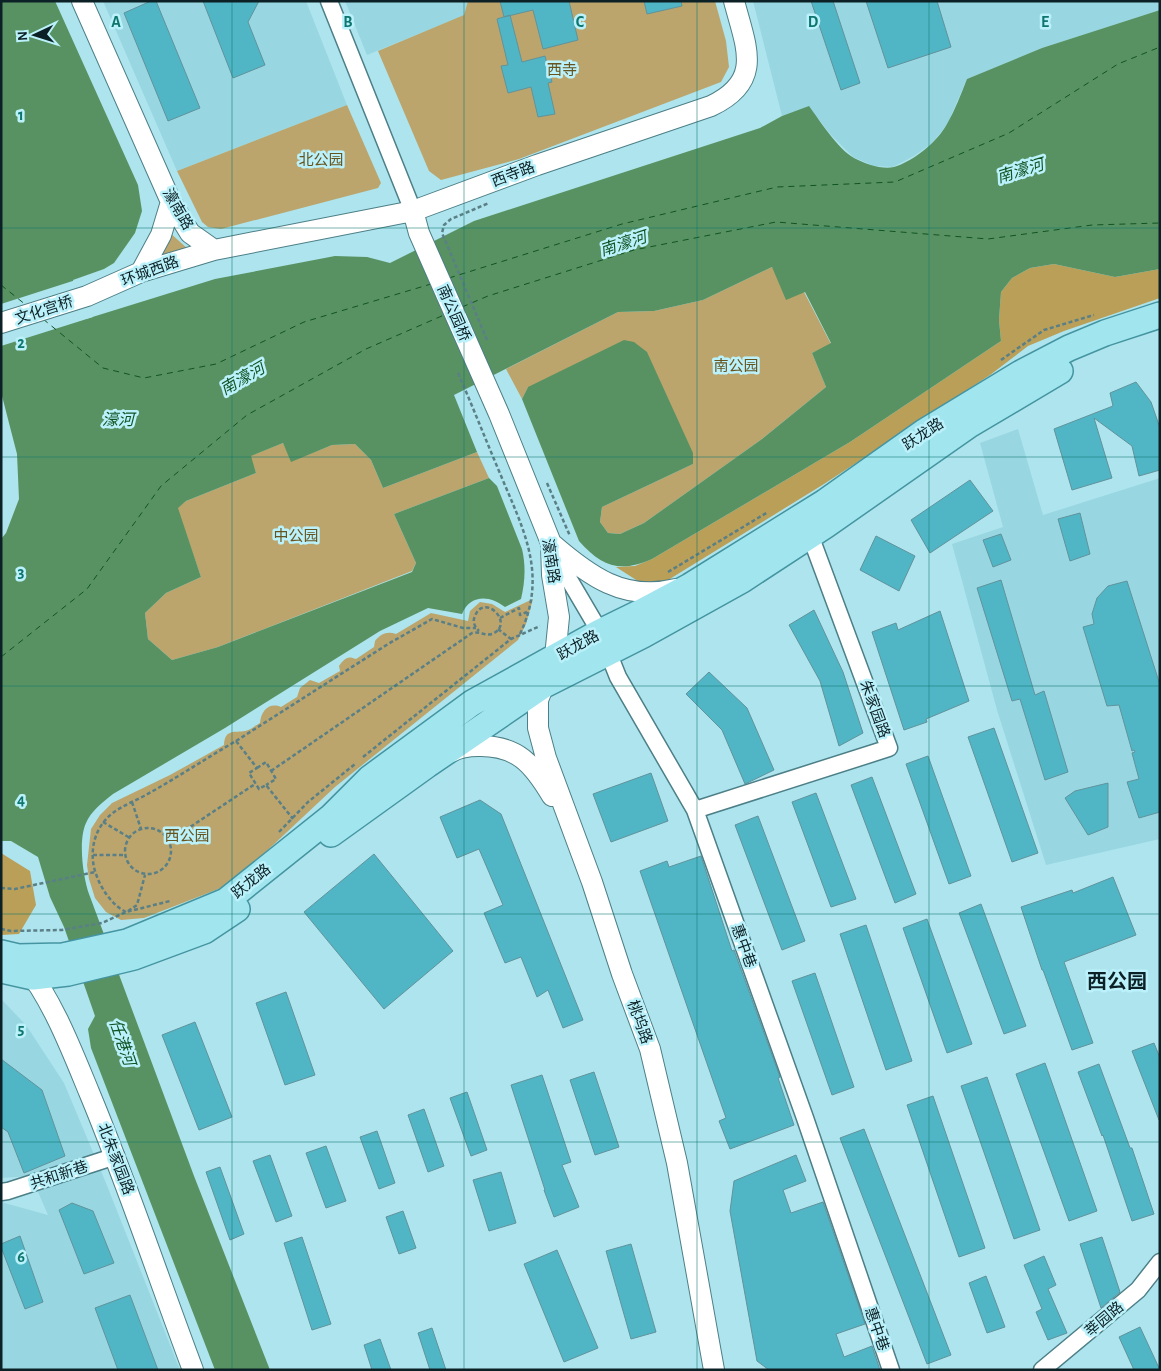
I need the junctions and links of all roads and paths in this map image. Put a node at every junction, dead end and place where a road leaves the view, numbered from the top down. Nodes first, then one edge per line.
1 (82, 1) edge
2 (328, 1) edge
3 (734, 1) edge
4 (171, 202) junction
5 (489, 203) dead end
6 (413, 212) junction
7 (214, 250) junction
8 (141, 272) junction
9 (87, 296) joint
10 (1095, 314) dead end
11 (1160, 315) edge
12 (1, 324) edge
13 (1160, 331) edge
14 (487, 340) dead end
15 (1000, 361) dead end
16 (458, 373) dead end
17 (499, 414) joint
18 (547, 482) dead end
19 (773, 509) dead end
20 (810, 535) junction
21 (551, 543) junction
22 (573, 544) dead end
23 (662, 576) dead end
24 (690, 586) junction
25 (528, 612) junction
26 (559, 617) junction
27 (500, 618) junction
28 (476, 628) junction
29 (498, 629) junction
30 (478, 631) junction
31 (519, 635) junction
32 (511, 639) junction
33 (604, 643) junction
34 (555, 657) junction
35 (544, 685) junction
36 (236, 741) junction
37 (427, 765) junction
38 (256, 768) junction
39 (271, 771) junction
40 (256, 784) junction
41 (266, 785) junction
42 (132, 802) junction
43 (695, 810) junction
44 (292, 819) junction
45 (103, 822) junction
46 (141, 829) junction
47 (574, 833) junction
48 (274, 836) dead end
49 (130, 838) junction
50 (168, 841) junction
51 (126, 854) junction
52 (93, 855) junction
53 (95, 872) junction
54 (145, 875) junction
55 (1, 888) edge
56 (172, 900) dead end
57 (126, 912) junction
58 (1, 929) edge
59 (131, 949) junction
60 (7, 960) edge
61 (65, 964) junction
62 (33, 977) junction
63 (116, 1156) junction
64 (1, 1192) edge
65 (1160, 1262) edge
66 (193, 1370) edge
67 (714, 1370) edge
68 (891, 1370) edge
69 (1042, 1370) edge

1 - 4 street, 濠南路
2 - 6 street
3 - 6 street, 西寺路
4 - 7 street, 濠南路
4 - 8 street
5 - 14 path
6 - 7 street
6 - 17 street, 南公园桥
7 - 8 street, 环城西路
8 - 9 street, 环城西路
9 - 12 street, 文化宫桥
10 - 15 path
11 - 24 main road, 跃龙路
13 - 20 main road, 跃龙路
16 - 25 path
17 - 21 street, 濠南路
18 - 22 path
19 - 23 path
20 - 33 main road, 跃龙路
20 - 43 street, 朱家园路
21 - 24 street
21 - 26 street, 濠南路
21 - 33 street, 惠中巷
24 - 33 main road, 跃龙路
25 - 27 path
25 - 31 path
26 - 31 path
26 - 34 street, 濠南路
27 - 28 path
27 - 29 path
28 - 30 path
28 - 36 path
29 - 30 path
29 - 32 path
30 - 39 path
31 - 32 path
32 - 44 path
33 - 34 main road, 跃龙路
33 - 35 main road, 跃龙路
33 - 43 street, 惠中巷
34 - 35 street, 濠南路
34 - 59 main road, 跃龙路
35 - 37 main road, 跃龙路
35 - 47 street, 桃坞路
36 - 38 path
36 - 42 path
37 - 47 street
37 - 59 main road, 跃龙路
38 - 39 path
38 - 40 path
39 - 41 path
40 - 41 path
40 - 50 path
41 - 44 path
42 - 45 path
42 - 46 path
43 - 68 street, 惠中巷
44 - 48 path
45 - 49 path
45 - 52 path
46 - 49 path
46 - 50 path
47 - 67 street, 桃坞路
49 - 51 path
50 - 54 path
51 - 52 path
51 - 54 path
52 - 53 path
53 - 55 path
53 - 57 path
54 - 57 path
56 - 57 path
57 - 58 path
59 - 61 main road, 跃龙路
60 - 61 main road, 跃龙路
60 - 62 main road, 跃龙路
61 - 62 main road, 跃龙路
62 - 63 street, 北朱家园路
63 - 64 street, 共和新巷
63 - 66 street, 北朱家园路
65 - 69 street, 莘园路

